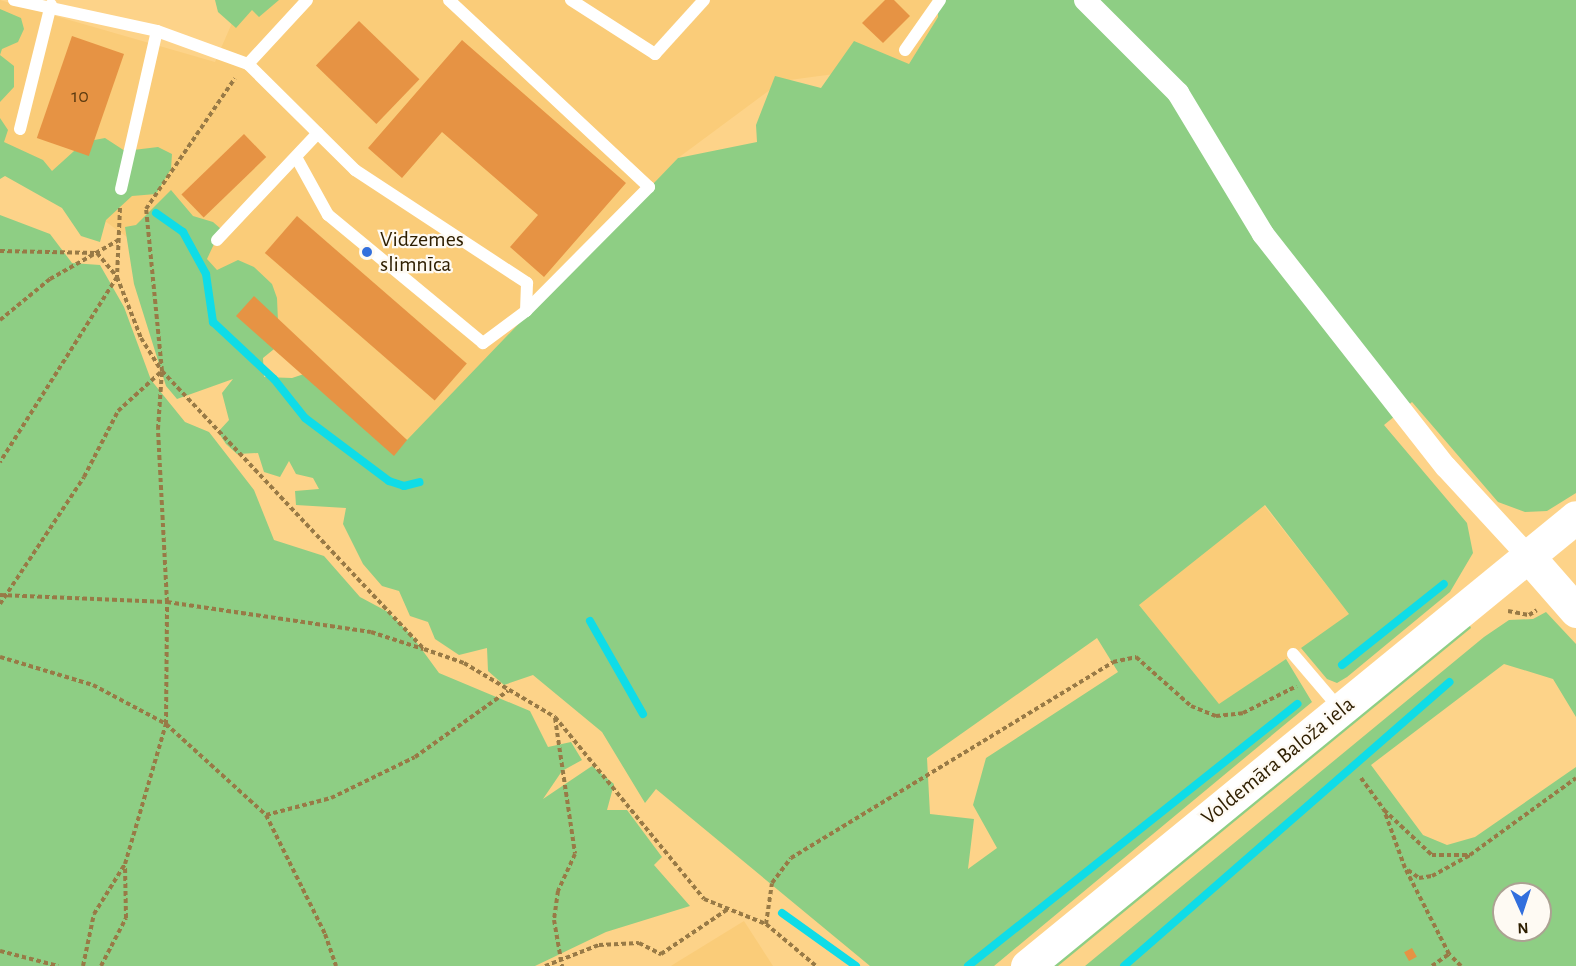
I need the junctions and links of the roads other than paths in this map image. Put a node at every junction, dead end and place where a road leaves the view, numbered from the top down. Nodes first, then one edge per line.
1 (14, 0) edge
2 (307, 0) edge
3 (449, 0) edge
4 (571, 0) edge
5 (704, 0) edge
6 (940, 0) edge
7 (1085, 0) edge
8 (51, 5) junction
9 (157, 31) junction
10 (905, 50) dead end
11 (248, 64) junction
12 (20, 129) dead end
13 (318, 133) junction
14 (296, 157) junction
15 (121, 189) road end
16 (218, 240) dead end
17 (526, 310) junction
18 (1576, 517) edge
19 (1528, 556) junction
20 (1576, 611) edge
21 (1293, 654) dead end
22 (1341, 710) junction
23 (1027, 966) edge

1 - 8 lane
2 - 11 lane
3 - 17 lane
4 - 5 lane
6 - 10 lane
7 - 19 street
8 - 9 lane
8 - 12 lane
9 - 11 lane
9 - 15 lane
11 - 13 lane
13 - 14 lane
13 - 17 lane
14 - 16 lane
14 - 17 lane
18 - 19 main road, Voldemāra Baloža iela
19 - 20 main road
19 - 22 main road, Voldemāra Baloža iela
21 - 22 lane
22 - 23 main road, Voldemāra Baloža iela

